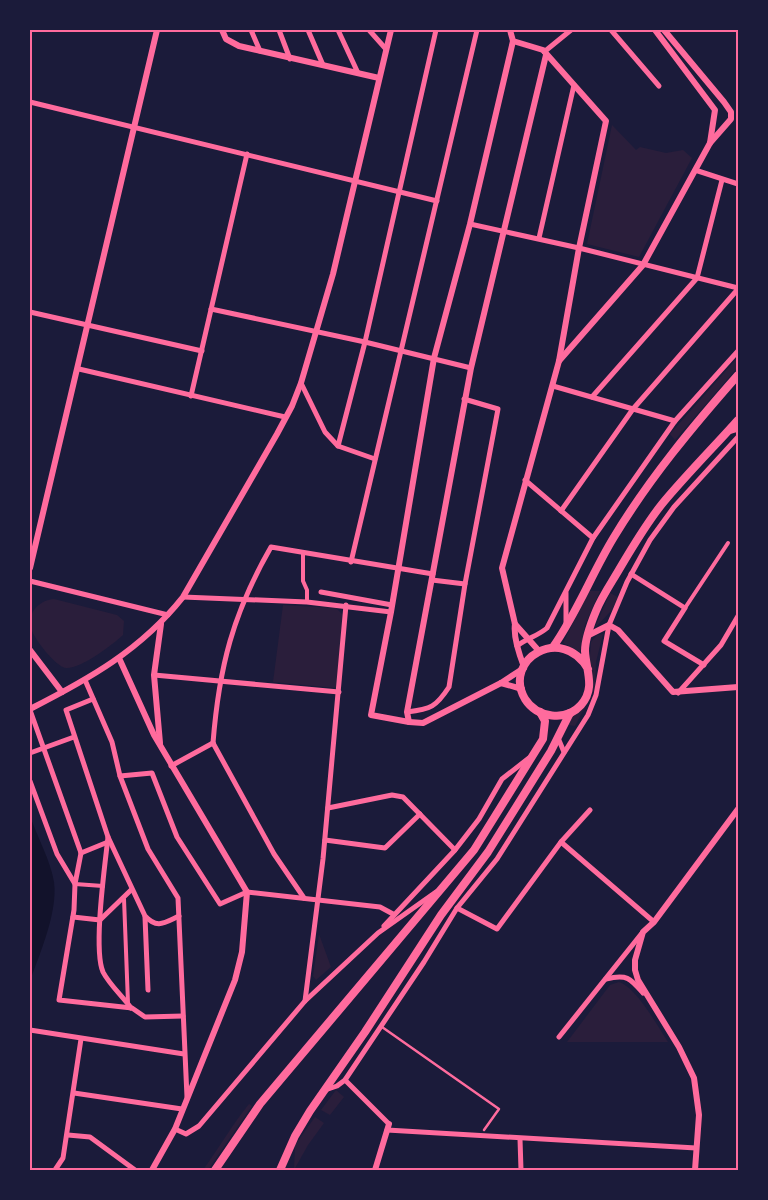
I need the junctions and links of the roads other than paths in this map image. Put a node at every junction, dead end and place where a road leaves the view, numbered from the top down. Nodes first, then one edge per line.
1 (157, 30) edge
2 (222, 30) edge
3 (251, 30) edge
4 (279, 30) edge
5 (308, 30) edge
6 (338, 30) edge
7 (369, 30) edge
8 (390, 30) edge
9 (436, 30) edge
10 (477, 30) edge
11 (510, 30) edge
12 (570, 30) edge
13 (611, 30) edge
14 (655, 30) edge
15 (664, 30) edge
16 (513, 41) junction
17 (387, 46) junction
18 (260, 51) junction
19 (545, 54) junction
20 (290, 59) junction
21 (323, 65) junction
22 (358, 73) junction
23 (379, 78) junction
24 (574, 85) junction
25 (659, 86) dead end
26 (30, 102) edge
27 (134, 128) junction
28 (710, 143) junction
29 (247, 154) junction
30 (695, 170) junction
31 (354, 180) junction
32 (722, 180) junction
33 (738, 184) edge
34 (399, 192) junction
35 (437, 201) junction
36 (470, 224) junction
37 (503, 231) junction
38 (539, 238) junction
39 (579, 248) junction
40 (643, 265) junction
41 (697, 278) junction
42 (738, 289) edge
43 (211, 309) junction
44 (30, 312) edge
45 (88, 326) junction
46 (317, 332) junction
47 (365, 342) junction
48 (402, 351) junction
49 (738, 351) edge
50 (202, 352) junction
51 (434, 358) junction
52 (559, 361) junction
53 (470, 368) junction
54 (79, 369) junction
55 (738, 374) edge
56 (301, 383) junction
57 (553, 386) junction
58 (191, 396) junction
59 (592, 397) junction
60 (464, 399) junction
61 (633, 409) junction
62 (285, 417) junction
63 (738, 420) edge
64 (675, 421) junction
65 (738, 429) edge
66 (727, 432) junction
67 (738, 437) edge
68 (338, 446) junction
69 (376, 459) junction
70 (525, 480) junction
71 (561, 511) junction
72 (593, 538) junction
73 (728, 543) dead end
74 (303, 554) junction
75 (351, 562) junction
76 (30, 568) edge
77 (398, 569) junction
78 (631, 574) junction
79 (432, 577) junction
80 (30, 581) edge
81 (466, 584) junction
82 (566, 590) junction
83 (321, 592) dead end
84 (183, 597) junction
85 (242, 601) junction
86 (307, 602) junction
87 (346, 605) junction
88 (392, 605) junction
89 (684, 608) junction
90 (391, 612) junction
91 (168, 616) junction
92 (738, 616) edge
93 (161, 624) junction
94 (515, 624) junction
95 (609, 625) junction
96 (566, 626) junction
97 (588, 636) junction
98 (527, 638) junction
99 (517, 646) junction
100 (553, 647) junction
101 (30, 650) edge
102 (539, 651) junction
103 (119, 658) junction
104 (704, 665) junction
105 (524, 667) junction
106 (588, 669) junction
107 (154, 675) junction
108 (85, 680) junction
109 (219, 682) junction
110 (501, 683) junction
111 (738, 687) edge
112 (522, 689) junction
113 (62, 692) junction
114 (338, 692) junction
115 (678, 693) junction
116 (93, 699) junction
117 (30, 709) edge
118 (407, 712) junction
119 (540, 712) junction
120 (570, 713) junction
121 (409, 722) junction
122 (74, 737) junction
123 (558, 738) junction
124 (213, 743) junction
125 (161, 746) junction
126 (43, 748) junction
127 (564, 752) junction
128 (30, 753) edge
129 (536, 753) junction
130 (171, 766) junction
131 (120, 776) junction
132 (30, 781) edge
133 (328, 808) junction
134 (738, 809) edge
135 (590, 810) dead end
136 (420, 814) junction
137 (108, 839) junction
138 (325, 840) junction
139 (562, 842) junction
140 (455, 850) junction
141 (81, 852) junction
142 (75, 884) junction
143 (103, 886) junction
144 (445, 886) junction
145 (131, 890) junction
146 (246, 892) junction
147 (304, 898) junction
148 (124, 899) junction
149 (316, 901) junction
150 (457, 908) junction
151 (393, 914) junction
152 (441, 915) junction
153 (145, 916) junction
154 (179, 916) junction
155 (453, 916) junction
156 (73, 917) junction
157 (100, 920) junction
158 (654, 922) junction
159 (643, 932) junction
160 (378, 933) junction
161 (606, 979) junction
162 (148, 990) dead end
163 (647, 997) junction
164 (305, 1001) junction
165 (130, 1006) junction
166 (183, 1016) junction
167 (380, 1027) junction
168 (30, 1030) edge
169 (559, 1037) dead end
170 (81, 1039) junction
171 (184, 1054) junction
172 (344, 1080) junction
173 (324, 1090) junction
174 (74, 1093) junction
175 (187, 1097) junction
176 (182, 1109) junction
177 (388, 1127) junction
178 (175, 1130) junction
179 (484, 1130) dead end
180 (68, 1135) junction
181 (520, 1140) junction
182 (696, 1148) junction
183 (55, 1170) edge
184 (135, 1170) edge
185 (152, 1170) edge
186 (215, 1170) edge
187 (280, 1170) edge
188 (375, 1170) edge
189 (521, 1170) edge
190 (695, 1170) edge

1 - 27 street
2 - 18 street
3 - 18 street
4 - 20 street
5 - 21 street
6 - 22 street
7 - 17 street
8 - 17 street
9 - 34 street
10 - 35 street
11 - 16 street
12 - 19 street
13 - 25 street
14 - 28 street
15 - 28 street
16 - 19 street
16 - 36 street
17 - 23 street
18 - 20 street
19 - 24 street
19 - 37 street
20 - 21 street
21 - 22 street
22 - 23 street
23 - 31 street
24 - 38 street
24 - 39 street
26 - 27 street
27 - 29 street
27 - 45 street
28 - 30 street
29 - 31 street
29 - 43 street
30 - 32 street
30 - 40 street
31 - 34 street
31 - 46 street
32 - 33 street
32 - 41 street
34 - 35 street
34 - 47 street
35 - 48 street
36 - 37 street
36 - 51 street
37 - 38 street
37 - 53 street
38 - 39 street
39 - 40 street
39 - 52 street
40 - 41 street
40 - 52 street
41 - 42 street
41 - 59 street
42 - 61 street
43 - 46 street
43 - 50 street
44 - 45 street
45 - 50 street
45 - 54 street
46 - 47 street
46 - 56 street
47 - 48 street
47 - 68 street
48 - 51 street
48 - 69 street
49 - 64 street
50 - 58 street
51 - 53 street
51 - 77 street
52 - 57 street
53 - 60 street
54 - 58 street
54 - 76 street
55 - 96 main road
56 - 62 street
56 - 68 street
57 - 59 street
57 - 70 street
58 - 62 street
59 - 61 street
60 - 79 street
60 - 81 street
61 - 64 street
61 - 71 street
62 - 84 street
63 - 66 main road
64 - 72 street
65 - 66 street
66 - 97 main road
67 - 78 street
68 - 69 street
69 - 75 street
70 - 71 street
70 - 94 street
71 - 72 street
72 - 82 street
73 - 89 street
74 - 75 street
74 - 85 street
74 - 86 street
75 - 77 street
77 - 79 street
77 - 88 street
78 - 89 street
78 - 95 street
79 - 81 street
79 - 118 street
80 - 91 street
81 - 118 street
82 - 96 street
82 - 98 street
83 - 88 street
84 - 85 street
84 - 91 street
85 - 86 street
85 - 109 street
86 - 87 street
87 - 90 street
87 - 114 street
88 - 90 street
89 - 104 street
90 - 121 street
91 - 93 street
92 - 104 street
93 - 103 street
93 - 107 street
94 - 98 street
94 - 99 street
95 - 97 street
95 - 115 street
95 - 127 street
96 - 100 main road
97 - 106 main road
98 - 99 street
98 - 102 street
99 - 105 street
100 - 102 main road
100 - 106 main road
101 - 113 street
102 - 105 main road
103 - 108 street
103 - 125 street
104 - 115 street
105 - 110 street
105 - 112 main road
106 - 120 main road
107 - 109 street
107 - 125 street
108 - 113 street
108 - 116 street
109 - 114 street
109 - 124 street
110 - 112 street
110 - 121 street
111 - 115 street
112 - 119 main road
113 - 117 street
114 - 133 street
116 - 122 street
116 - 131 street
117 - 126 street
118 - 121 street
119 - 120 main road
119 - 129 main road
120 - 123 main road
122 - 126 street
122 - 137 street
123 - 127 street
123 - 152 main road
124 - 130 street
124 - 147 street
125 - 130 street
126 - 128 street
126 - 141 street
127 - 150 street
129 - 140 street
129 - 144 main road
130 - 146 street
131 - 146 street
131 - 154 street
132 - 142 street
133 - 136 street
133 - 138 street
134 - 158 street
135 - 139 street
136 - 138 street
136 - 140 street
137 - 141 street
137 - 143 street
137 - 145 street
138 - 149 street
139 - 150 street
139 - 158 street
140 - 151 street
141 - 142 street
142 - 143 street
142 - 156 street
143 - 157 street
144 - 160 street
144 - 186 main road
145 - 148 street
145 - 153 street
146 - 147 street
146 - 175 street
147 - 149 street
148 - 157 street
148 - 165 street
149 - 151 street
149 - 164 street
150 - 155 street
151 - 160 street
152 - 155 street
152 - 173 main road
153 - 154 street
153 - 162 street
154 - 166 street
155 - 167 street
156 - 157 street
156 - 165 street
157 - 165 street
158 - 159 street
159 - 161 street
159 - 163 street
160 - 164 street
161 - 163 street
161 - 169 street
163 - 182 street
164 - 178 street
165 - 166 street
166 - 171 street
167 - 172 street
167 - 179 lane
168 - 170 street
170 - 171 street
170 - 174 street
171 - 175 street
172 - 173 street
172 - 177 street
173 - 187 main road
174 - 176 street
174 - 180 street
175 - 176 street
176 - 178 street
177 - 181 street
177 - 188 street
178 - 185 street
180 - 183 street
180 - 184 street
181 - 182 street
181 - 189 street
182 - 190 street

